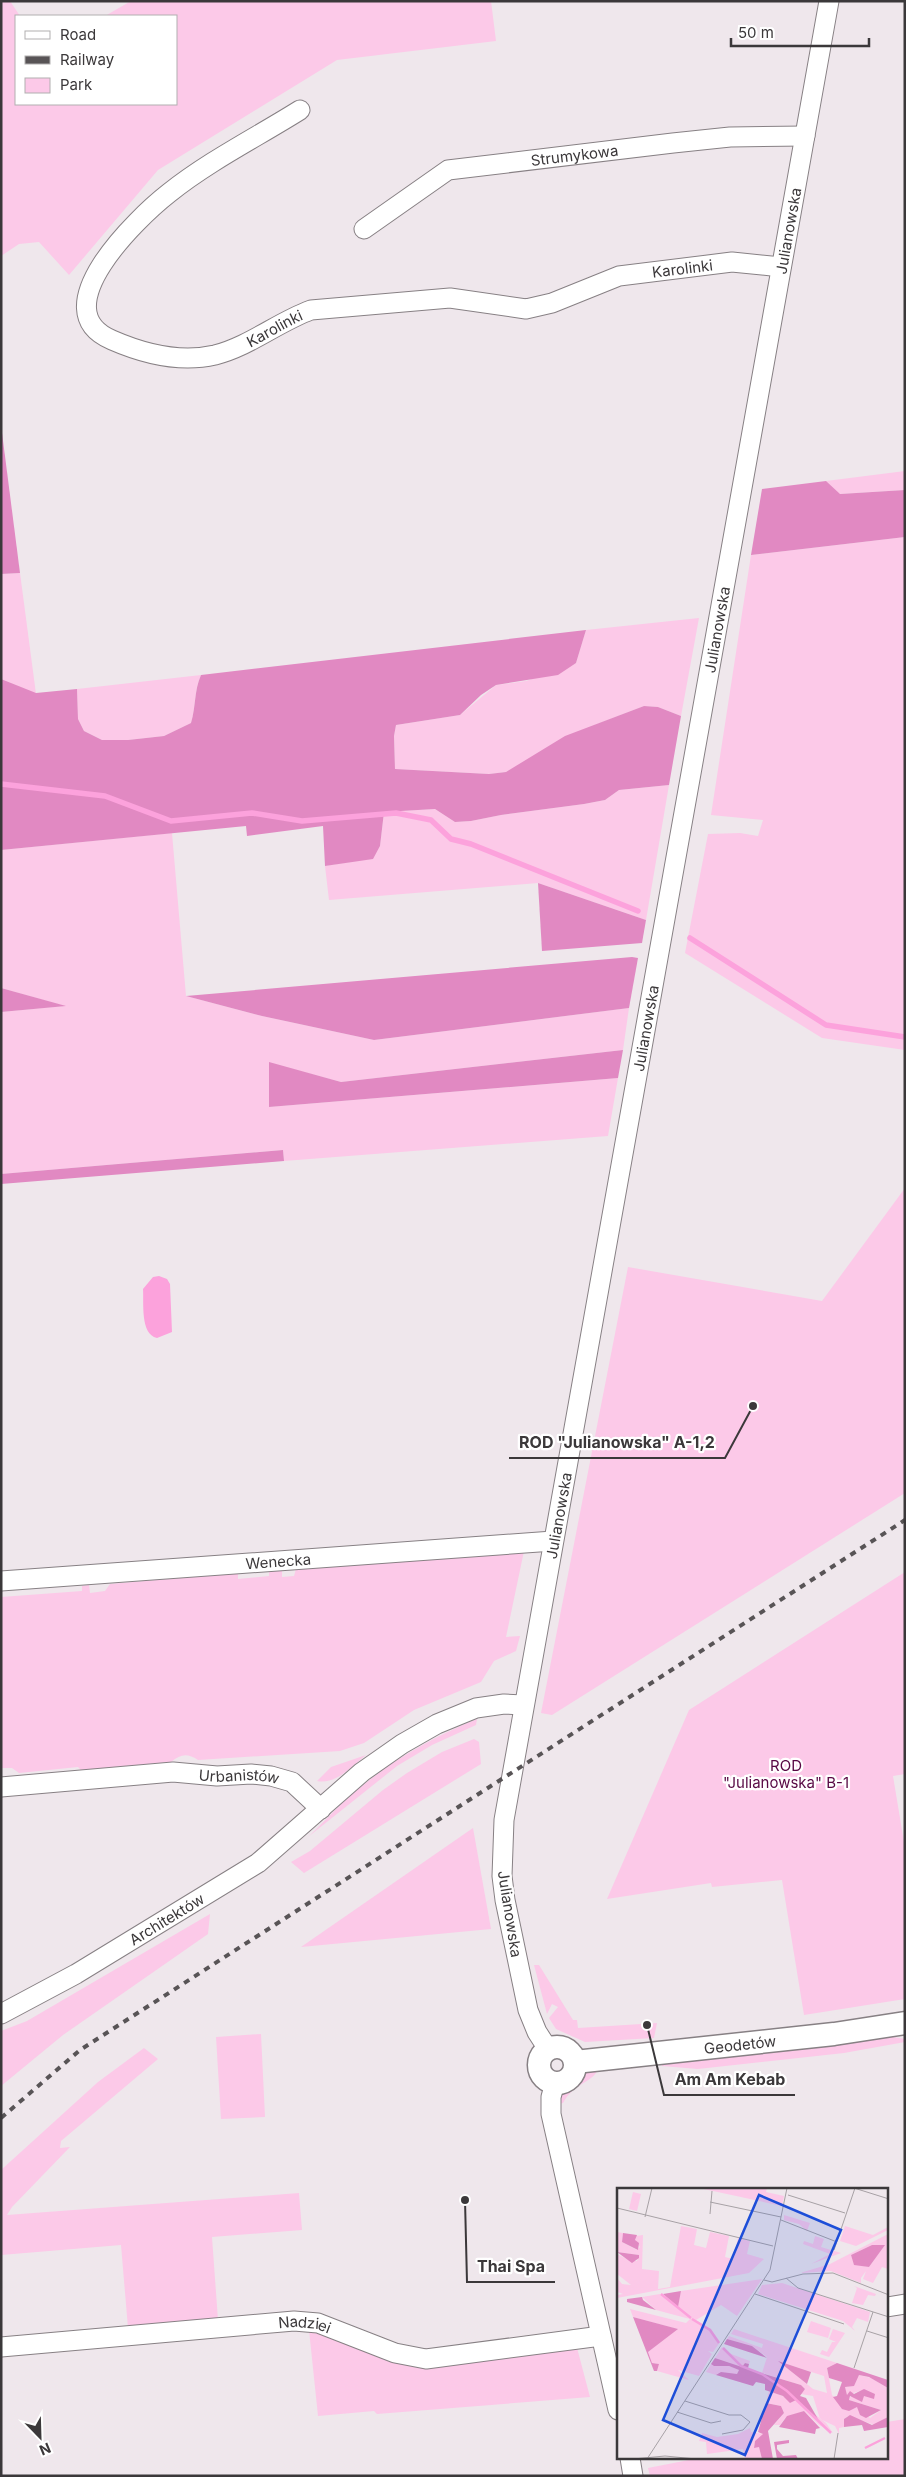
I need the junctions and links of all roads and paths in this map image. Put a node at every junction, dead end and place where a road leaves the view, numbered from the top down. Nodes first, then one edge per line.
1 (829, 1) edge
2 (300, 110) dead end
3 (805, 136) junction
4 (364, 229) dead end
5 (781, 267) junction
6 (553, 1541) junction
7 (1, 1580) edge
8 (523, 1705) junction
9 (1, 1787) edge
10 (321, 1809) junction
11 (1, 2014) edge
12 (905, 2023) edge
13 (548, 2049) junction
14 (575, 2062) junction
15 (555, 2083) junction
16 (905, 2304) edge
17 (888, 2307) edge
18 (602, 2336) junction
19 (1, 2347) edge
20 (612, 2357) edge
21 (617, 2401) edge
22 (630, 2460) edge
23 (634, 2476) edge

1 - 3 street, Julianowska
2 - 5 street, Karolinki
3 - 4 street, Strumykowa
3 - 5 street, Julianowska
5 - 6 street, Julianowska
6 - 7 street, Wenecka
6 - 8 street, Julianowska
8 - 10 street
8 - 13 street, Julianowska
9 - 10 street, Urbanistów
10 - 11 street, Architektów
12 - 14 street, Geodetów
13 - 14 street
13 - 15 street
14 - 15 street
15 - 18 street
16 - 17 street
18 - 19 street, Nadziei
18 - 20 street
20 - 21 street
22 - 23 street

